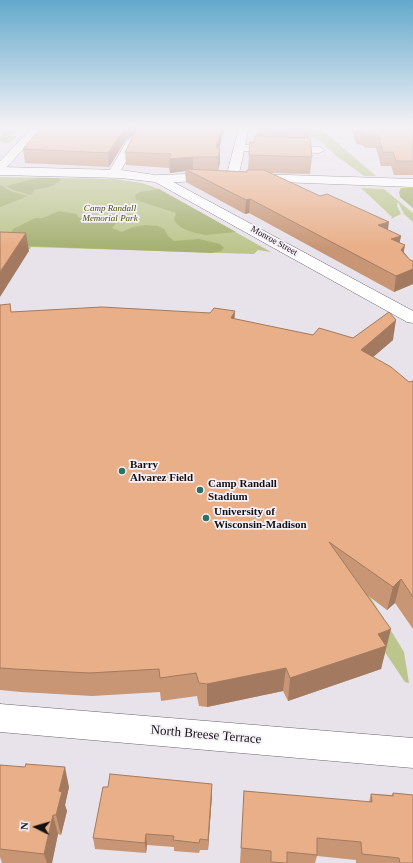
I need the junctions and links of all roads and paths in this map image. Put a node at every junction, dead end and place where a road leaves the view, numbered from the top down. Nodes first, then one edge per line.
1 (117, 167) edge
2 (234, 167) edge
3 (0, 169) edge
4 (114, 173) junction
5 (232, 178) junction
6 (158, 179) junction
7 (413, 183) edge
8 (413, 318) edge
9 (0, 718) edge
10 (413, 753) edge

1 - 4 street
2 - 5 street
3 - 4 main road, Monroe Street
4 - 6 main road, Monroe Street
5 - 6 street
5 - 7 street
6 - 8 main road, Monroe Street
9 - 10 street, North Breese Terrace

